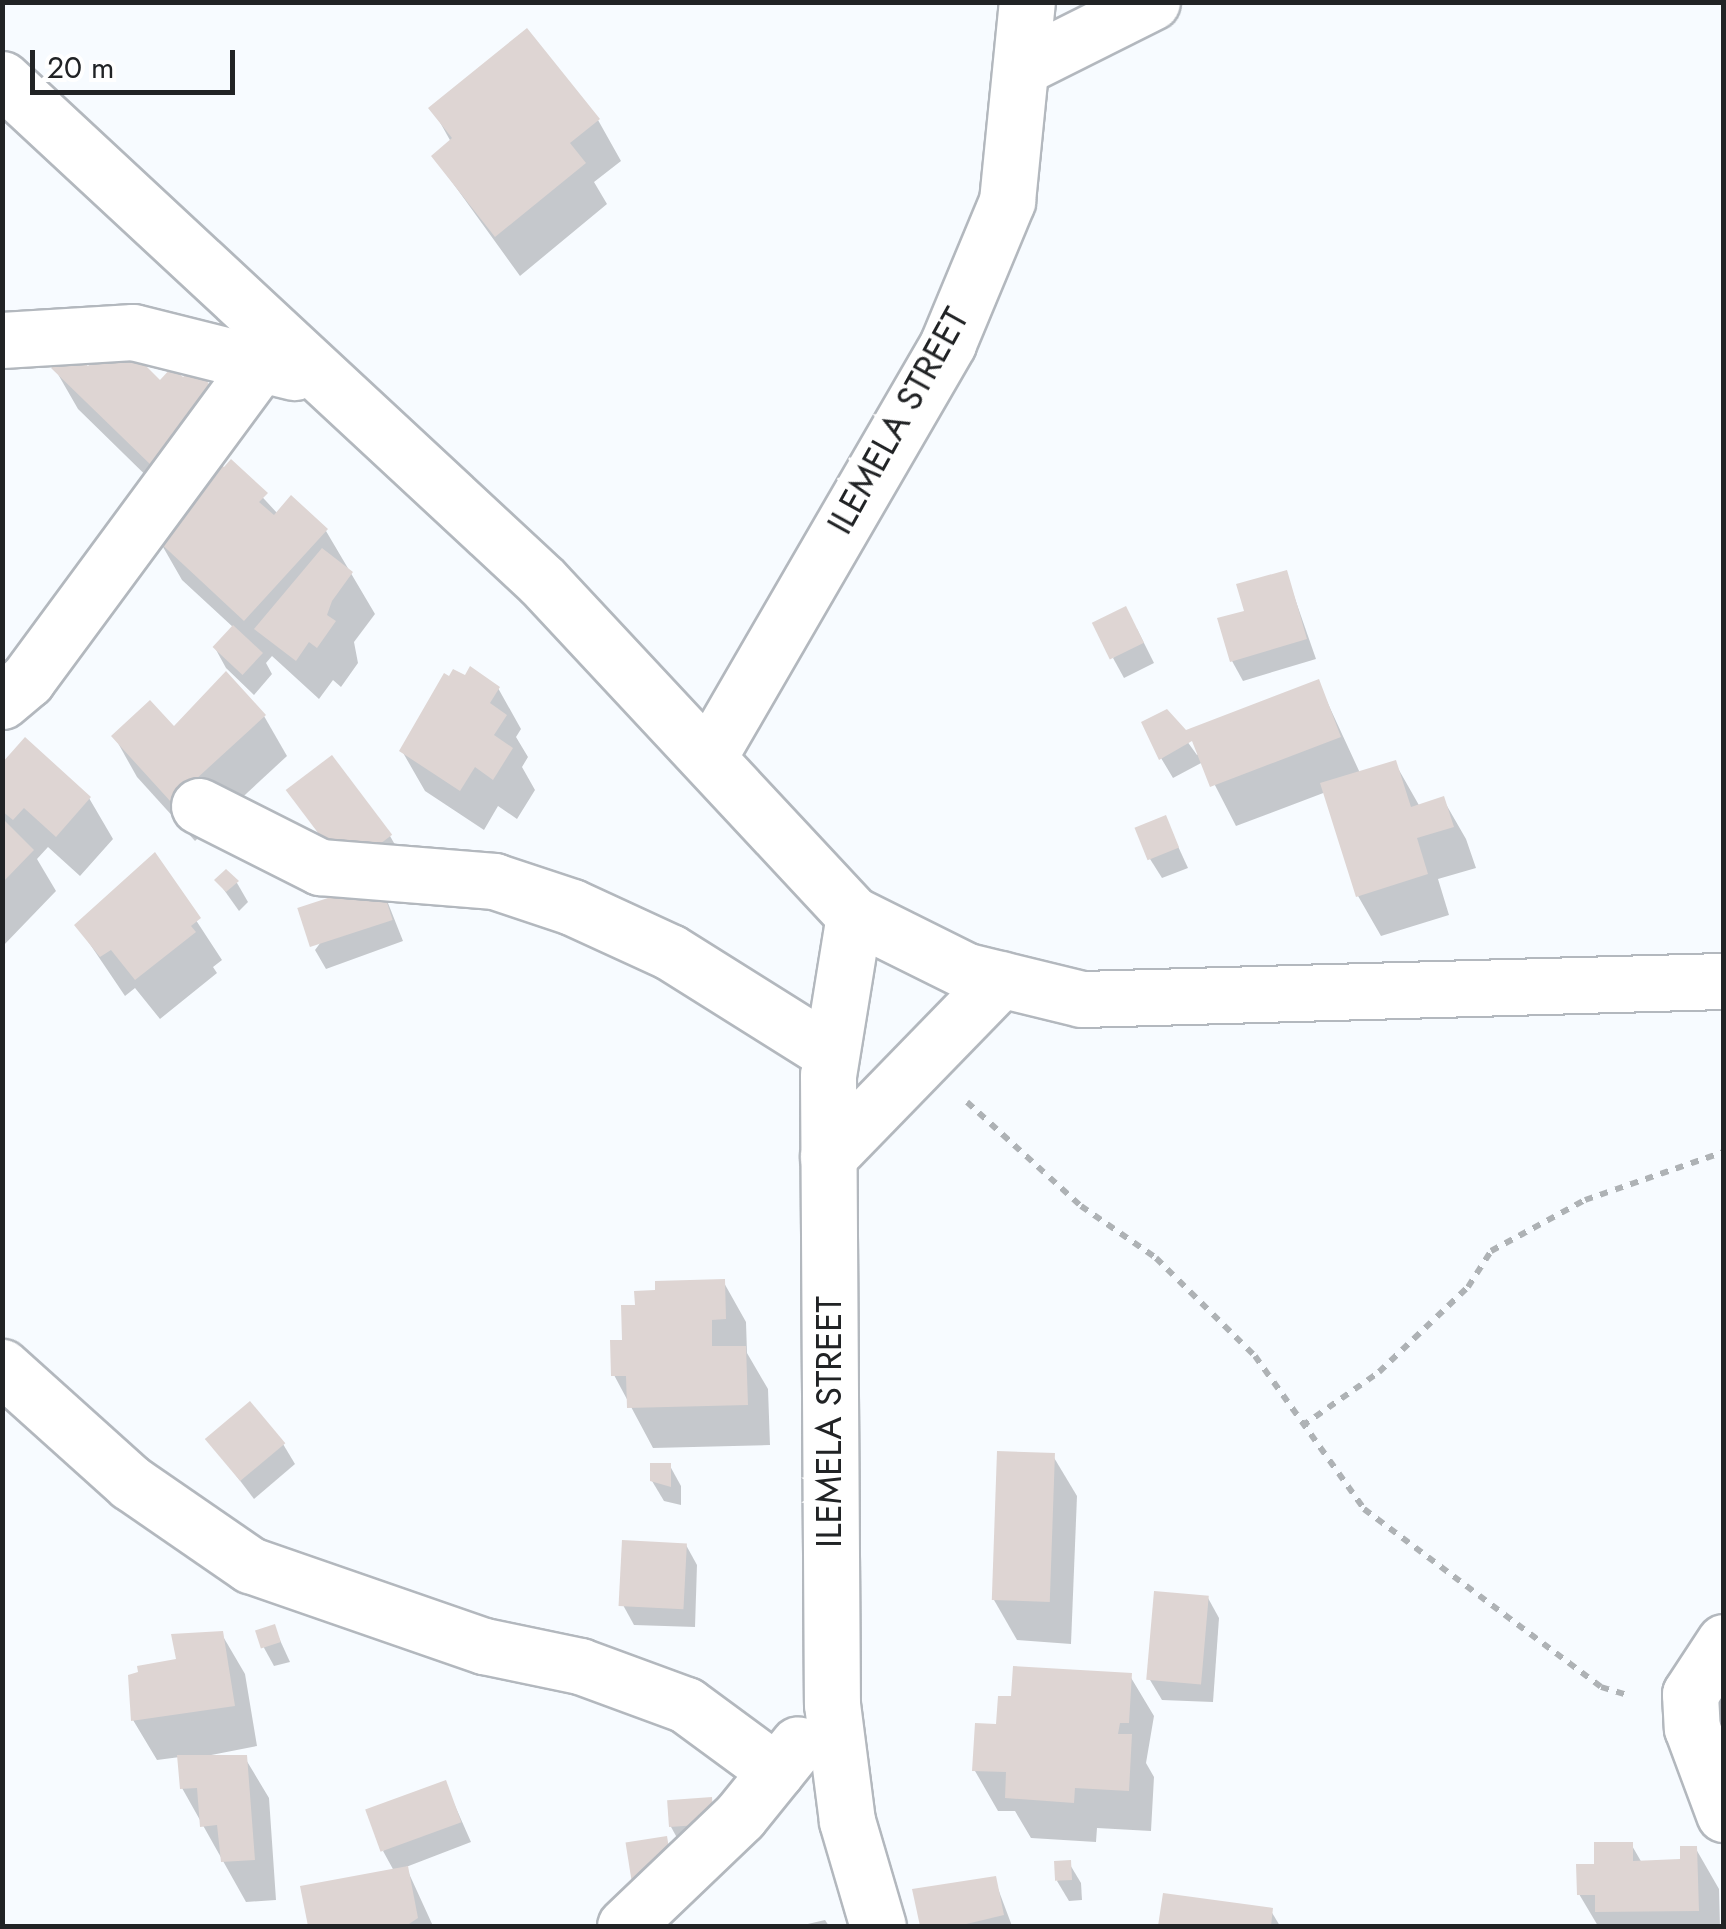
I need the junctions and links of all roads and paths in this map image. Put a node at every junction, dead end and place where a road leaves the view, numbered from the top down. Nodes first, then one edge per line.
1 (1027, 2) edge
2 (1152, 2) edge
3 (1024, 66) junction
4 (2, 80) edge
5 (2, 340) edge
6 (260, 364) junction
7 (322, 378) junction
8 (2, 700) edge
9 (709, 756) junction
10 (199, 806) dead end
11 (854, 915) junction
12 (1002, 979) junction
13 (1724, 981) edge
14 (831, 1053) junction
15 (923, 1060) junction
16 (1724, 1152) edge
17 (828, 1158) junction
18 (2, 1368) edge
19 (1302, 1426) junction
20 (1724, 1642) edge
21 (832, 1704) junction
22 (1690, 1715) junction
23 (776, 1771) junction
24 (1724, 1814) edge
25 (625, 1926) edge
26 (878, 1926) edge

1 - 3 street, ILEMELA STREET
2 - 3 street
3 - 9 street, ILEMELA STREET
4 - 7 street
5 - 6 street
6 - 7 street
6 - 8 street
7 - 9 street
9 - 11 street
10 - 14 street
11 - 12 street
11 - 14 street, ILEMELA STREET
12 - 13 street
12 - 15 street
14 - 17 street, ILEMELA STREET
15 - 17 street
15 - 19 path
16 - 19 path
17 - 21 street, ILEMELA STREET
18 - 23 street
19 - 22 path
20 - 22 street
21 - 23 street
21 - 26 street, ILEMELA STREET
22 - 24 street
23 - 25 street

